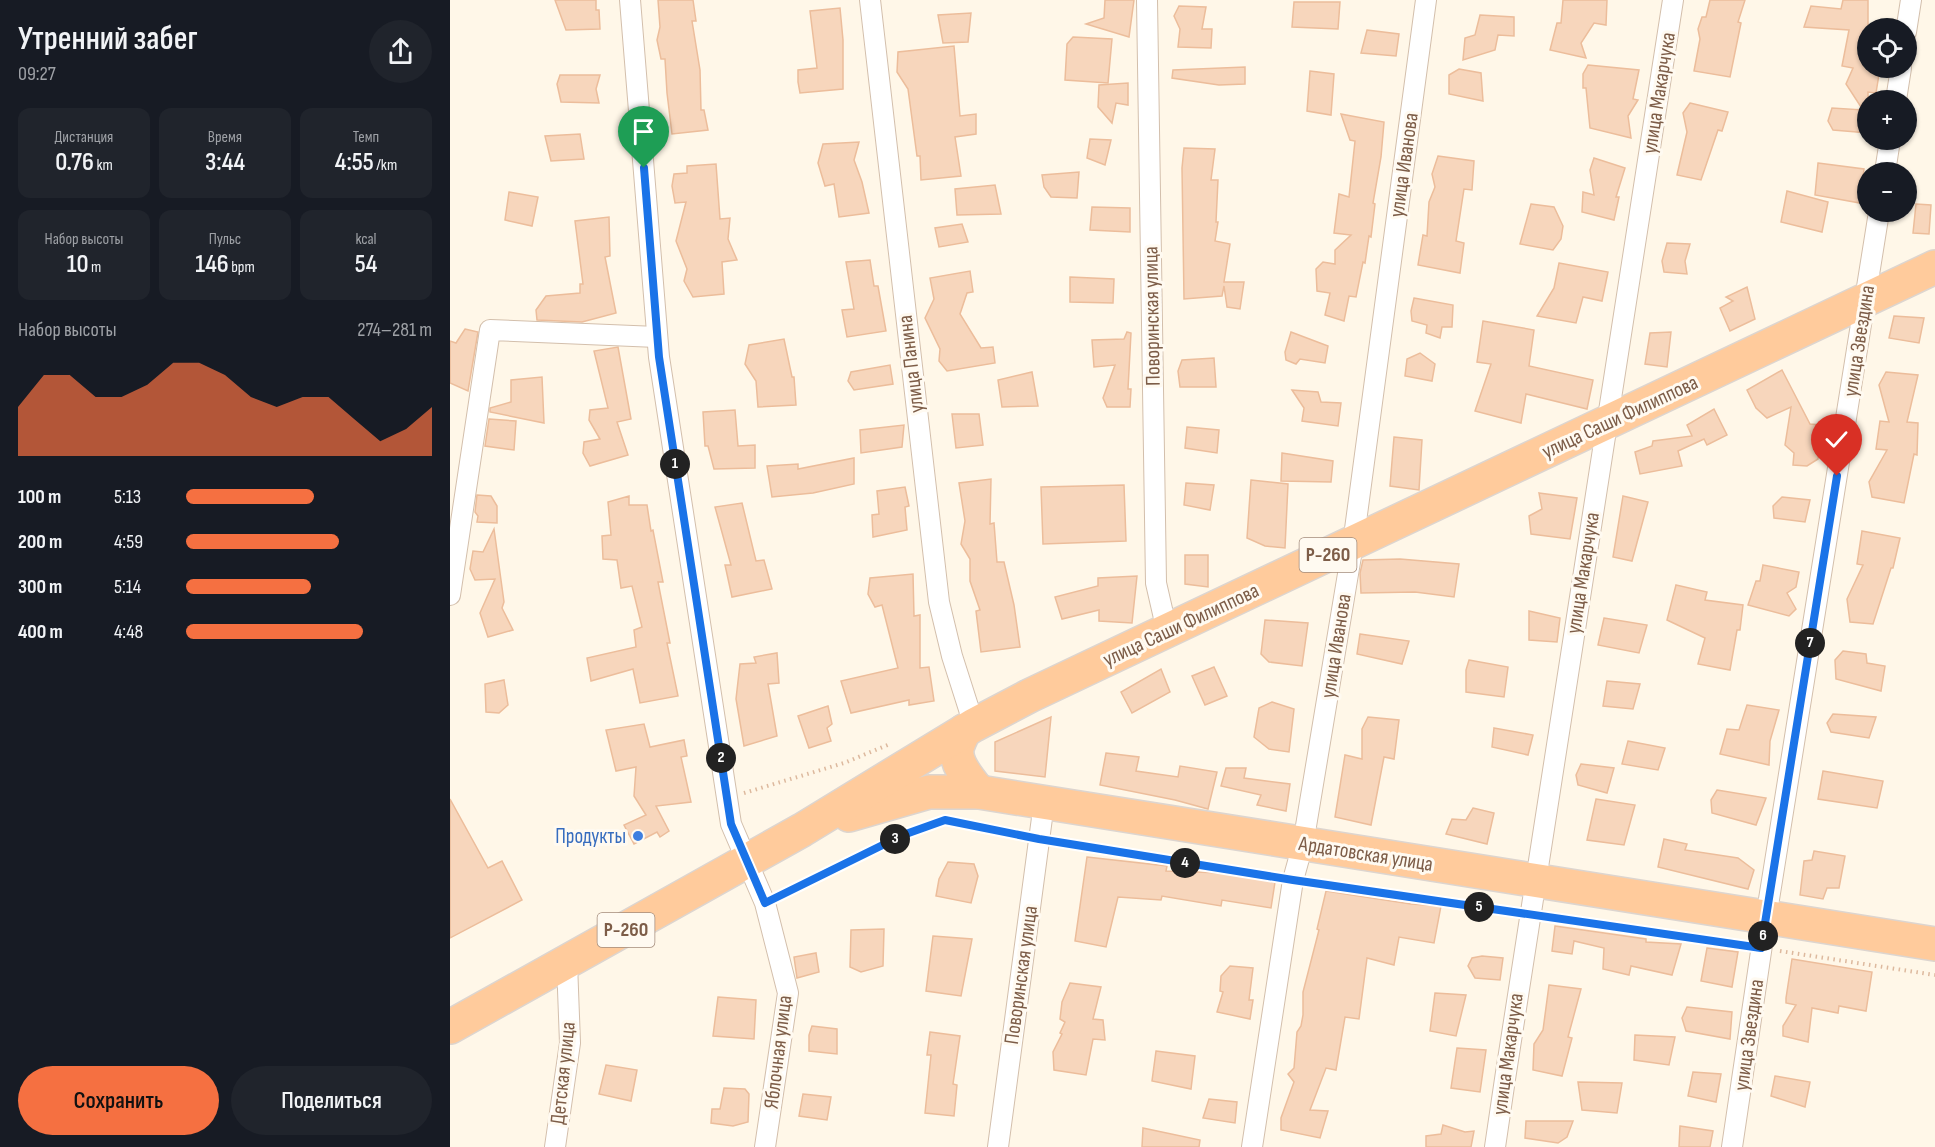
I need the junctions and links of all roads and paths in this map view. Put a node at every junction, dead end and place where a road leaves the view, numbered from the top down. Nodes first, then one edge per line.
1 (630, 0) edge
2 (870, 0) edge
3 (1147, 0) edge
4 (1426, 0) edge
5 (1673, 0) edge
6 (1911, 0) edge
7 (1908, 18) edge
8 (1877, 222) edge
9 (1935, 267) edge
10 (1865, 300) junction
11 (657, 337) junction
12 (1608, 423) junction
13 (1353, 544) junction
14 (450, 595) edge
15 (1167, 631) junction
16 (969, 728) junction
17 (897, 741) dead end
18 (979, 792) junction
19 (727, 798) junction
20 (1044, 803) junction
21 (802, 830) junction
22 (1039, 839) junction
23 (1303, 844) junction
24 (747, 861) junction
25 (1293, 880) junction
26 (1533, 881) junction
27 (765, 903) junction
28 (1529, 914) junction
29 (1764, 933) junction
30 (1935, 944) edge
31 (567, 963) junction
32 (1935, 975) edge
33 (450, 1027) edge
34 (555, 1147) edge
35 (765, 1147) edge
36 (998, 1147) edge
37 (1252, 1147) edge
38 (1495, 1147) edge
39 (1732, 1147) edge

1 - 11 street, Яблочная улица
2 - 16 street, улица Панина
3 - 15 street, Поворинская улица
4 - 13 street, улица Иванова
5 - 12 street, улица Макарчука
6 - 7 street
8 - 10 street, улица Звездина
9 - 10 highway, улица Саши Филиппова / Р-260
10 - 12 highway, улица Саши Филиппова / Р-260
10 - 29 street, улица Звездина
11 - 14 street
11 - 19 street, Яблочная улица
12 - 13 highway, улица Саши Филиппова / Р-260
12 - 26 street, улица Макарчука
13 - 15 highway, улица Саши Филиппова / Р-260
13 - 23 street, улица Иванова
15 - 16 highway, улица Саши Филиппова / Р-260
16 - 18 highway
16 - 21 highway, улица Саши Филиппова / Р-260
17 - 19 path
18 - 20 highway, Ардатовская улица / Р-260
18 - 21 highway, Ардатовская улица / Р-260
19 - 24 street, Яблочная улица
20 - 22 street, Поворинская улица
20 - 23 highway, Ардатовская улица / Р-260
21 - 24 highway, улица Саши Филиппова / Р-260
22 - 25 path, Ардатовская улица
22 - 27 path, Ардатовская улица
22 - 36 street, Поворинская улица
23 - 25 street, улица Иванова
23 - 26 highway, Ардатовская улица / Р-260
24 - 27 street, Яблочная улица
24 - 31 highway, улица Саши Филиппова / Р-260
25 - 28 path, Ардатовская улица
25 - 37 street, улица Иванова
26 - 28 street, улица Макарчука
26 - 29 highway, Ардатовская улица / Р-260
27 - 35 street, Яблочная улица
28 - 29 path, Ардатовская улица
28 - 38 street, улица Макарчука
29 - 30 highway, Ардатовская улица / Р-260
29 - 32 path, Ардатовская улица
29 - 39 street, улица Звездина
31 - 33 highway, улица Саши Филиппова / Р-260
31 - 34 street, Детская улица

